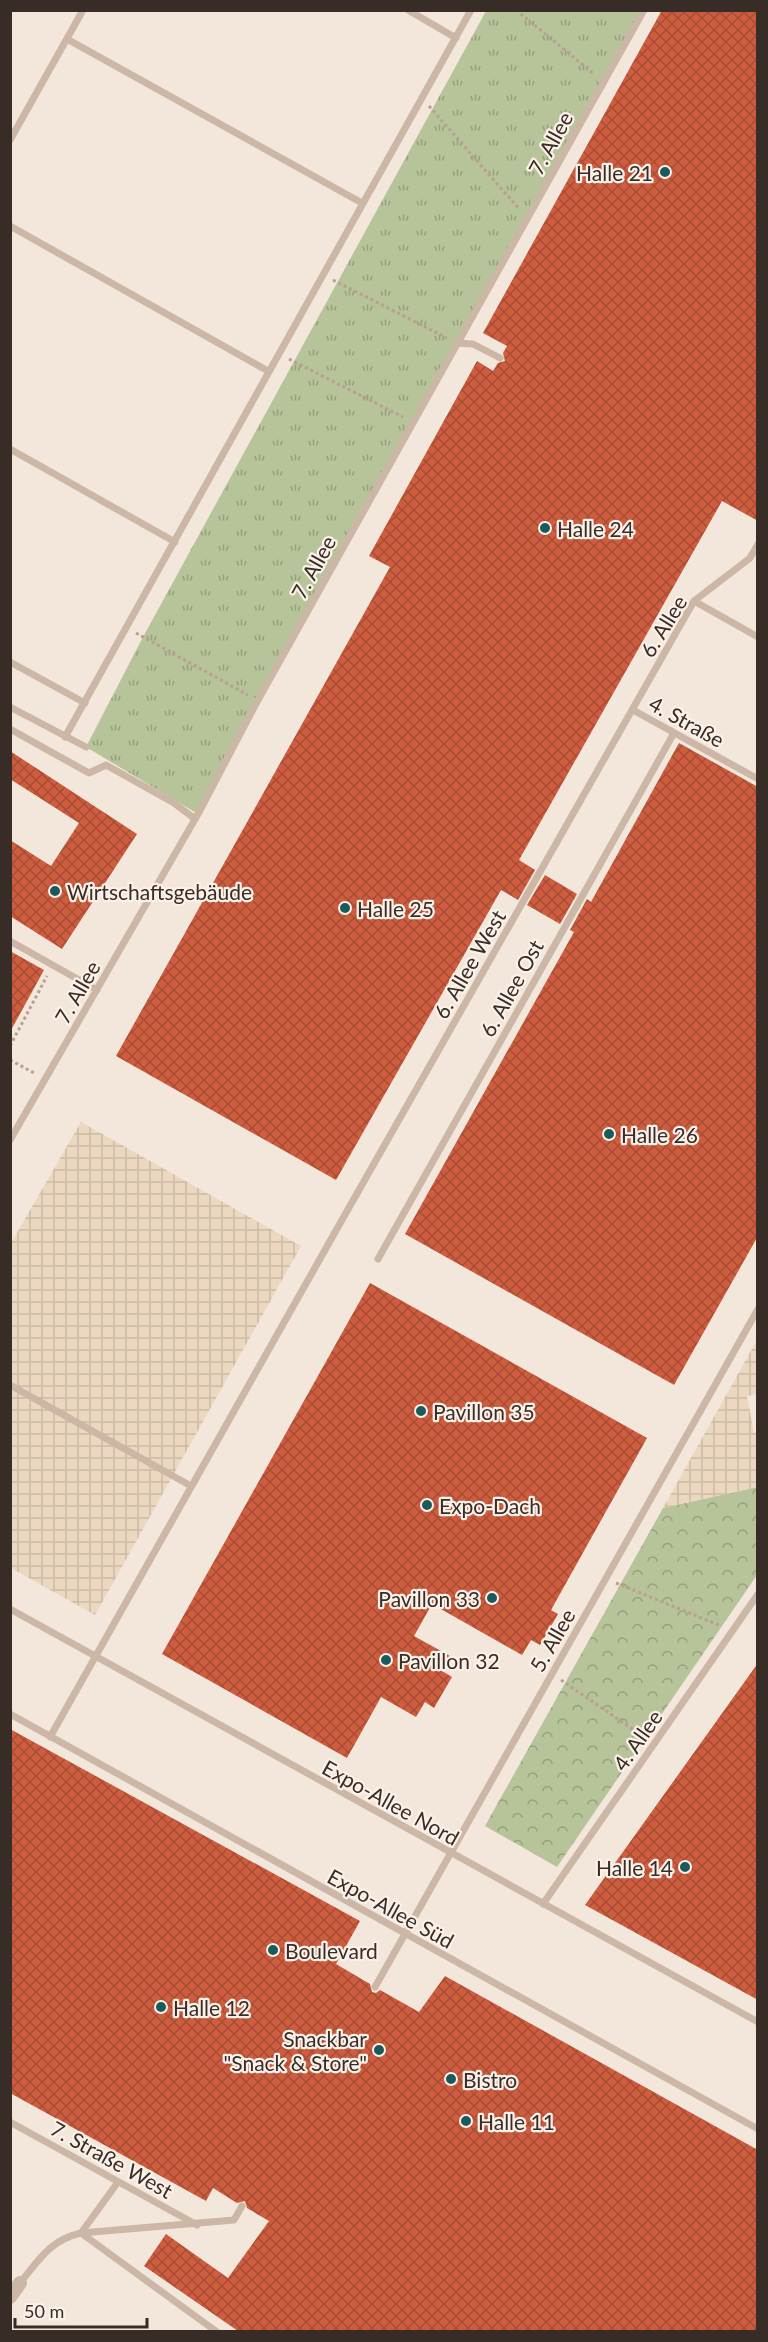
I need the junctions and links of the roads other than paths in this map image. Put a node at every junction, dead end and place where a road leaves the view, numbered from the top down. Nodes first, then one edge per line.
1 (83, 10) edge
2 (408, 10) edge
3 (471, 10) edge
4 (644, 10) edge
5 (456, 38) junction
6 (67, 39) junction
7 (10, 140) edge
8 (362, 203) junction
9 (10, 226) edge
10 (457, 343) junction
11 (500, 358) dead end
12 (268, 371) junction
13 (10, 449) edge
14 (174, 542) junction
15 (758, 544) edge
16 (750, 558) junction
17 (758, 563) edge
18 (694, 602) junction
19 (758, 637) edge
20 (10, 662) edge
21 (85, 703) junction
22 (10, 707) edge
23 (633, 710) junction
24 (10, 729) edge
25 (674, 732) junction
26 (65, 737) junction
27 (86, 747) dead end
28 (758, 779) edge
29 (195, 819) junction
30 (10, 941) edge
31 (97, 990) junction
32 (10, 1140) edge
33 (378, 1259) dead end
34 (758, 1309) edge
35 (10, 1385) edge
36 (191, 1486) junction
37 (758, 1594) edge
38 (10, 1609) edge
39 (95, 1656) junction
40 (10, 1714) edge
41 (50, 1737) junction
42 (452, 1854) junction
43 (543, 1904) junction
44 (405, 1935) junction
45 (375, 1987) dead end
46 (758, 2022) edge
47 (10, 2122) edge
48 (758, 2129) edge
49 (118, 2182) junction
50 (242, 2206) dead end
51 (197, 2225) junction
52 (81, 2233) junction
53 (20, 2283) joint
54 (10, 2296) edge
55 (217, 2331) edge

1 - 6 lane
2 - 5 lane
3 - 5 lane
4 - 10 lane, 7. Allee
5 - 8 lane
6 - 7 lane
6 - 8 lane
8 - 12 lane
9 - 12 lane
10 - 11 lane
10 - 29 lane, 7. Allee
12 - 14 lane
13 - 14 lane
14 - 21 lane
15 - 16 lane, 6. Allee
16 - 17 lane
16 - 18 lane, 6. Allee
18 - 19 lane
18 - 23 lane, 6. Allee
20 - 21 lane
21 - 26 lane
22 - 26 lane
23 - 25 lane, 4. Straße
23 - 36 lane, 6. Allee West
24 - 29 lane
25 - 28 lane, 4. Straße
25 - 33 lane, 6. Allee Ost
26 - 27 lane
29 - 31 lane, 7. Allee
30 - 31 lane
31 - 32 lane, 7. Allee
34 - 42 lane, 5. Allee
35 - 36 lane
36 - 39 lane, 6. Allee West
37 - 43 lane, 4. Allee
38 - 39 lane, Expo-Allee Nord
39 - 41 lane, 6. Allee West
39 - 42 lane, Expo-Allee Nord
40 - 41 lane, Expo-Allee Süd
41 - 44 lane, Expo-Allee Süd
42 - 43 lane, Expo-Allee Nord
42 - 44 lane, 5. Allee
43 - 46 lane, Expo-Allee Nord
44 - 45 lane, 5. Allee
44 - 48 lane, Expo-Allee Süd
47 - 49 lane, 7. Straße West
49 - 51 lane, 7. Straße West
49 - 52 lane
50 - 51 lane
51 - 52 lane
52 - 53 lane
52 - 55 lane
53 - 54 street

